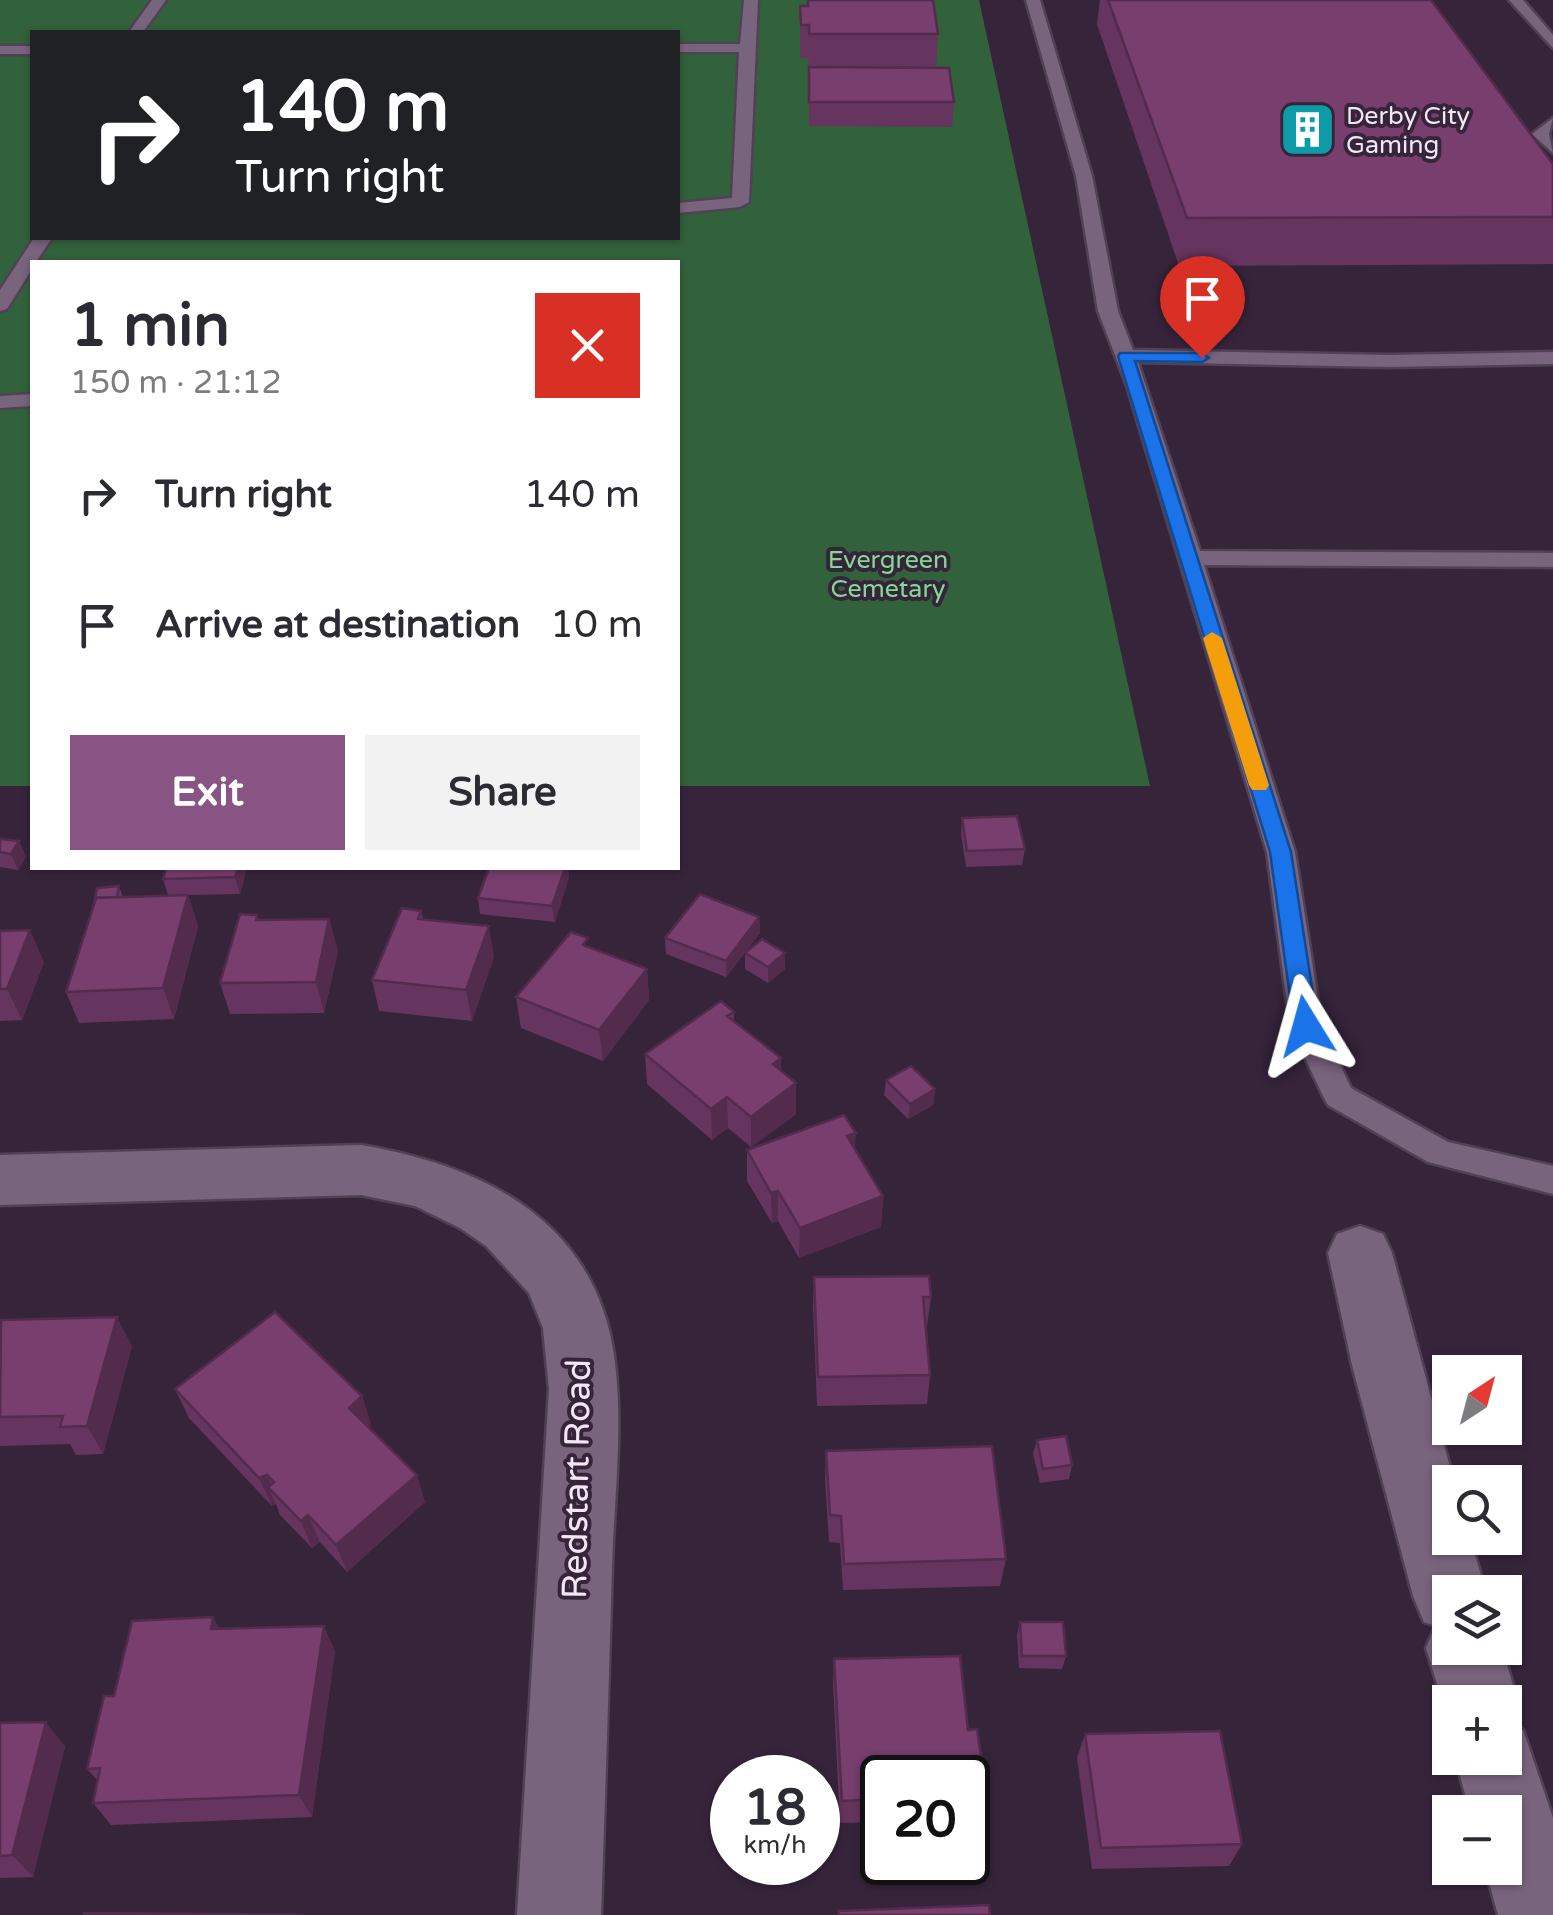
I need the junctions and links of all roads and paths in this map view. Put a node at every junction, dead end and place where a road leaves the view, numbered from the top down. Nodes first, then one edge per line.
1 (159, 0) edge
2 (751, 0) edge
3 (1033, 0) edge
4 (1516, 0) edge
5 (137, 30) edge
6 (1553, 44) edge
7 (680, 48) edge
8 (747, 48) junction
9 (0, 50) edge
10 (30, 50) edge
11 (1553, 123) edge
12 (1553, 148) edge
13 (680, 208) edge
14 (41, 240) edge
15 (0, 304) edge
16 (1126, 356) junction
17 (1553, 358) edge
18 (30, 400) edge
19 (0, 402) edge
20 (1188, 558) junction
21 (1553, 560) edge
22 (0, 1180) edge
23 (1553, 1180) edge
24 (1360, 1254) dead end
25 (1444, 1575) edge
26 (1500, 1775) edge
27 (559, 1915) edge
28 (1540, 1915) edge

1 - 5 lane
2 - 8 lane
3 - 16 lane
4 - 6 lane
7 - 8 lane
8 - 13 lane
9 - 10 lane
11 - 12 lane
14 - 15 lane
16 - 17 lane
16 - 20 lane
18 - 19 lane
20 - 21 lane
20 - 23 lane
22 - 27 street, Redstart Road
24 - 25 street
26 - 28 street

